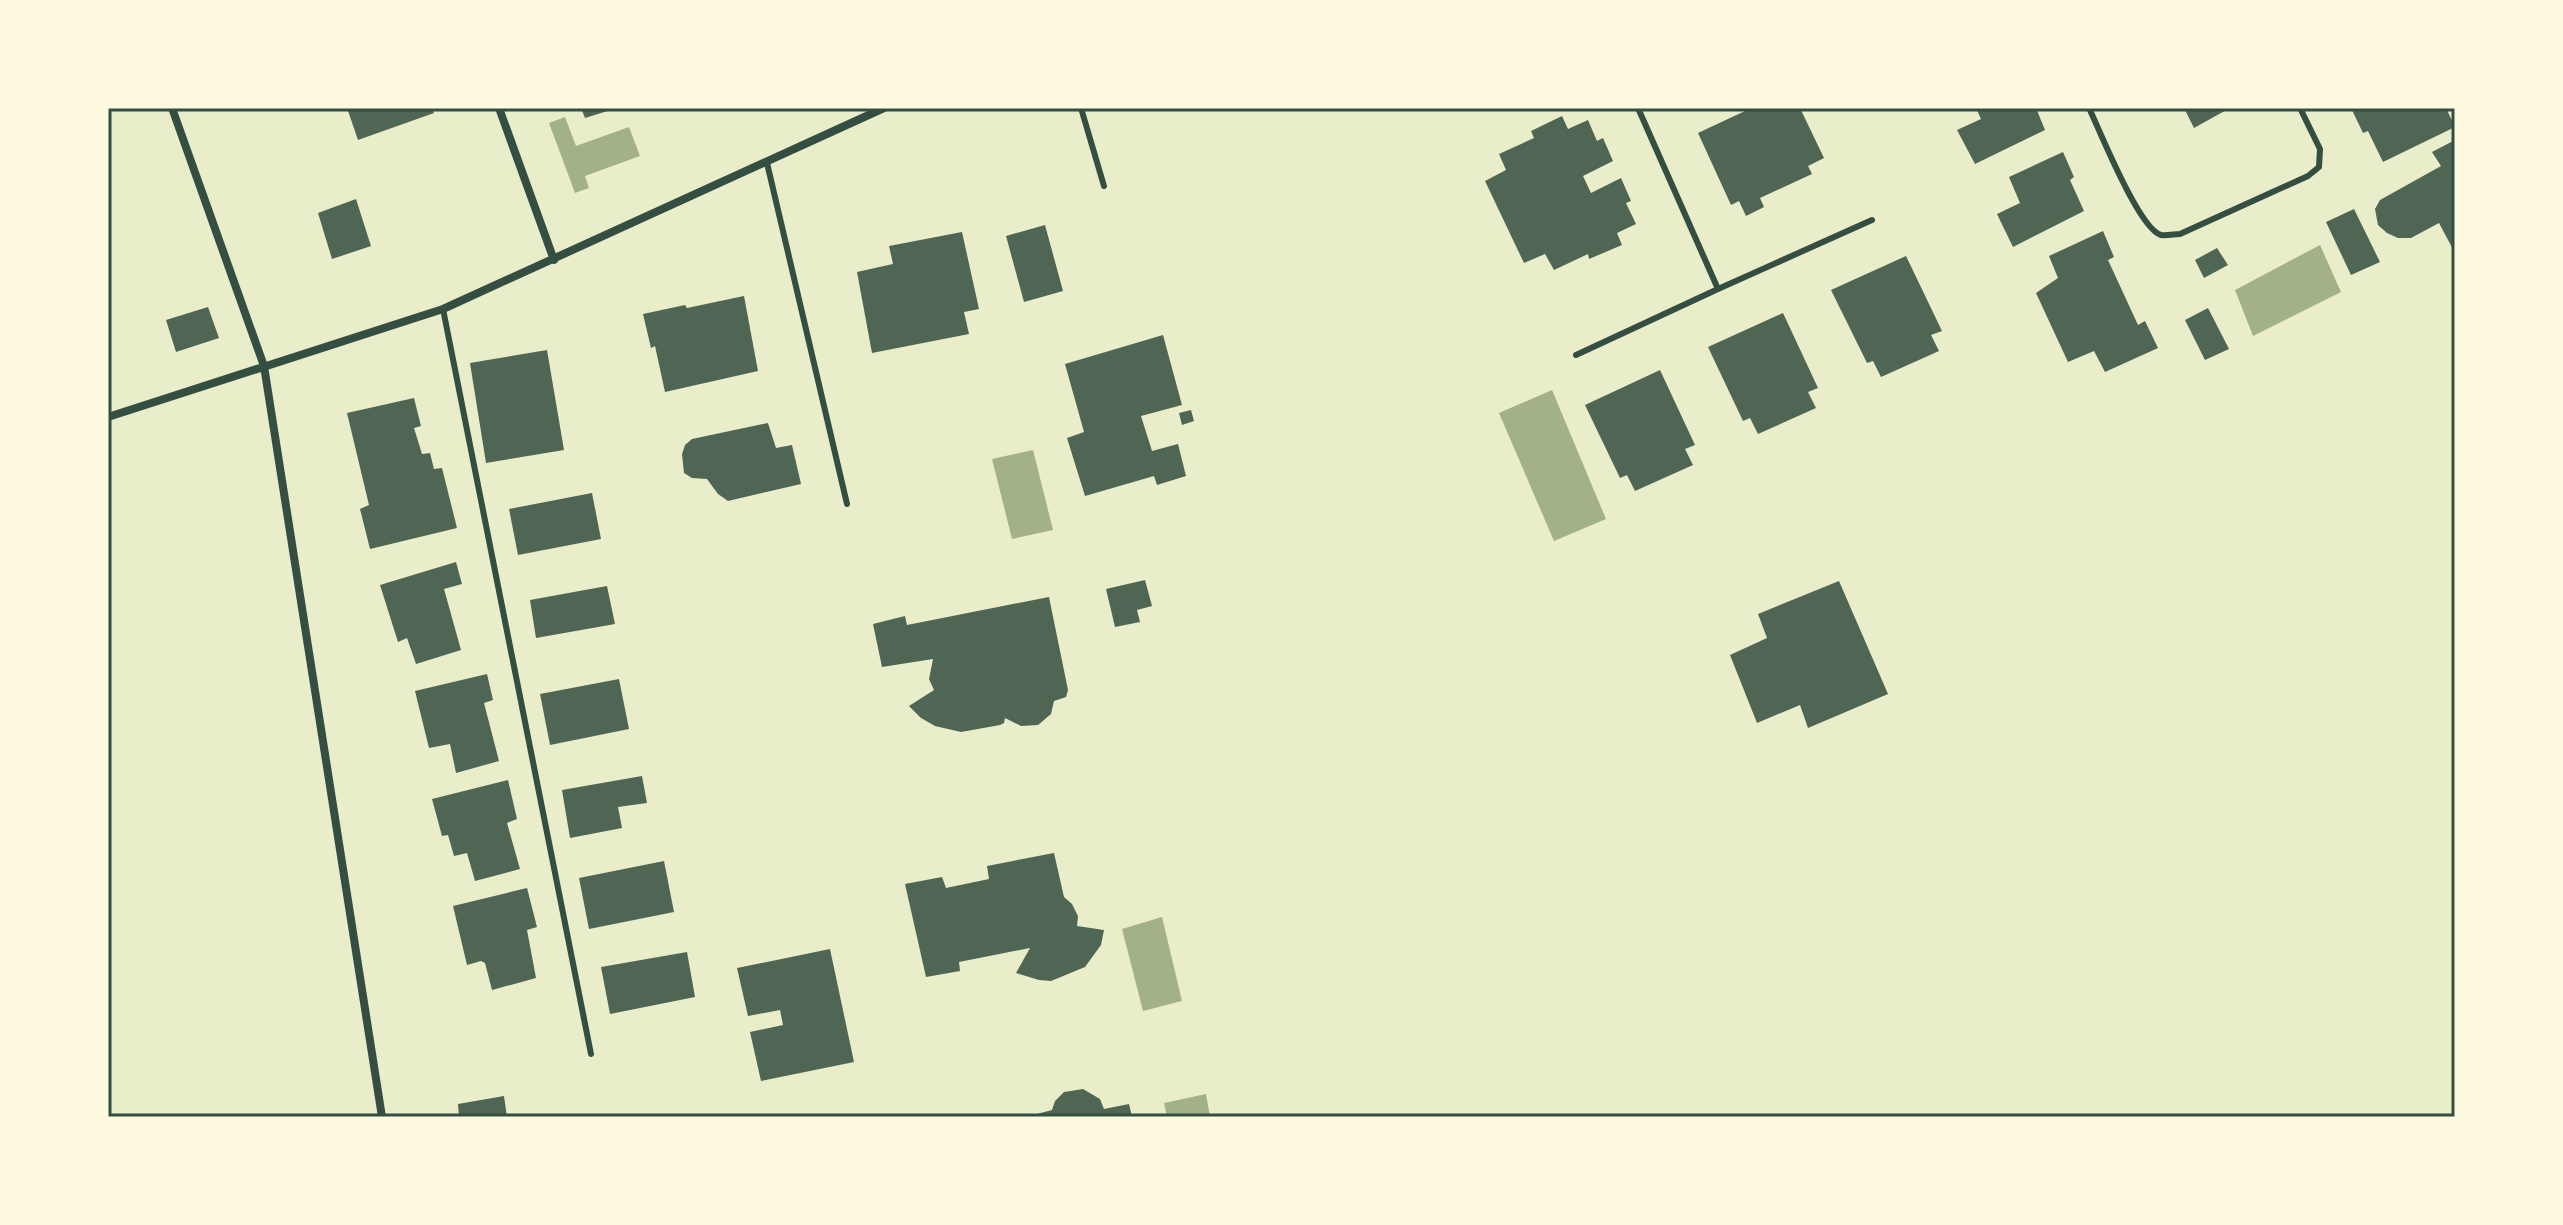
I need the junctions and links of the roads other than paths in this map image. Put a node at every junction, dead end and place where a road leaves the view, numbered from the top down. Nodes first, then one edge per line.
1 (172, 108) edge
2 (499, 108) edge
3 (884, 108) edge
4 (1081, 108) edge
5 (1638, 108) edge
6 (2089, 108) edge
7 (2300, 108) edge
8 (767, 163) junction
9 (1104, 186) dead end
10 (1872, 220) dead end
11 (554, 260) junction
12 (1718, 289) junction
13 (443, 309) junction
14 (1576, 355) dead end
15 (264, 366) junction
16 (108, 417) edge
17 (847, 504) dead end
18 (591, 1054) dead end
19 (382, 1117) edge

1 - 15 street
2 - 11 street
3 - 8 street
4 - 9 lane
5 - 12 lane
6 - 7 lane
8 - 11 street
8 - 17 lane
10 - 12 lane
11 - 13 street
12 - 14 lane
13 - 15 street
13 - 18 lane
15 - 16 street
15 - 19 street

